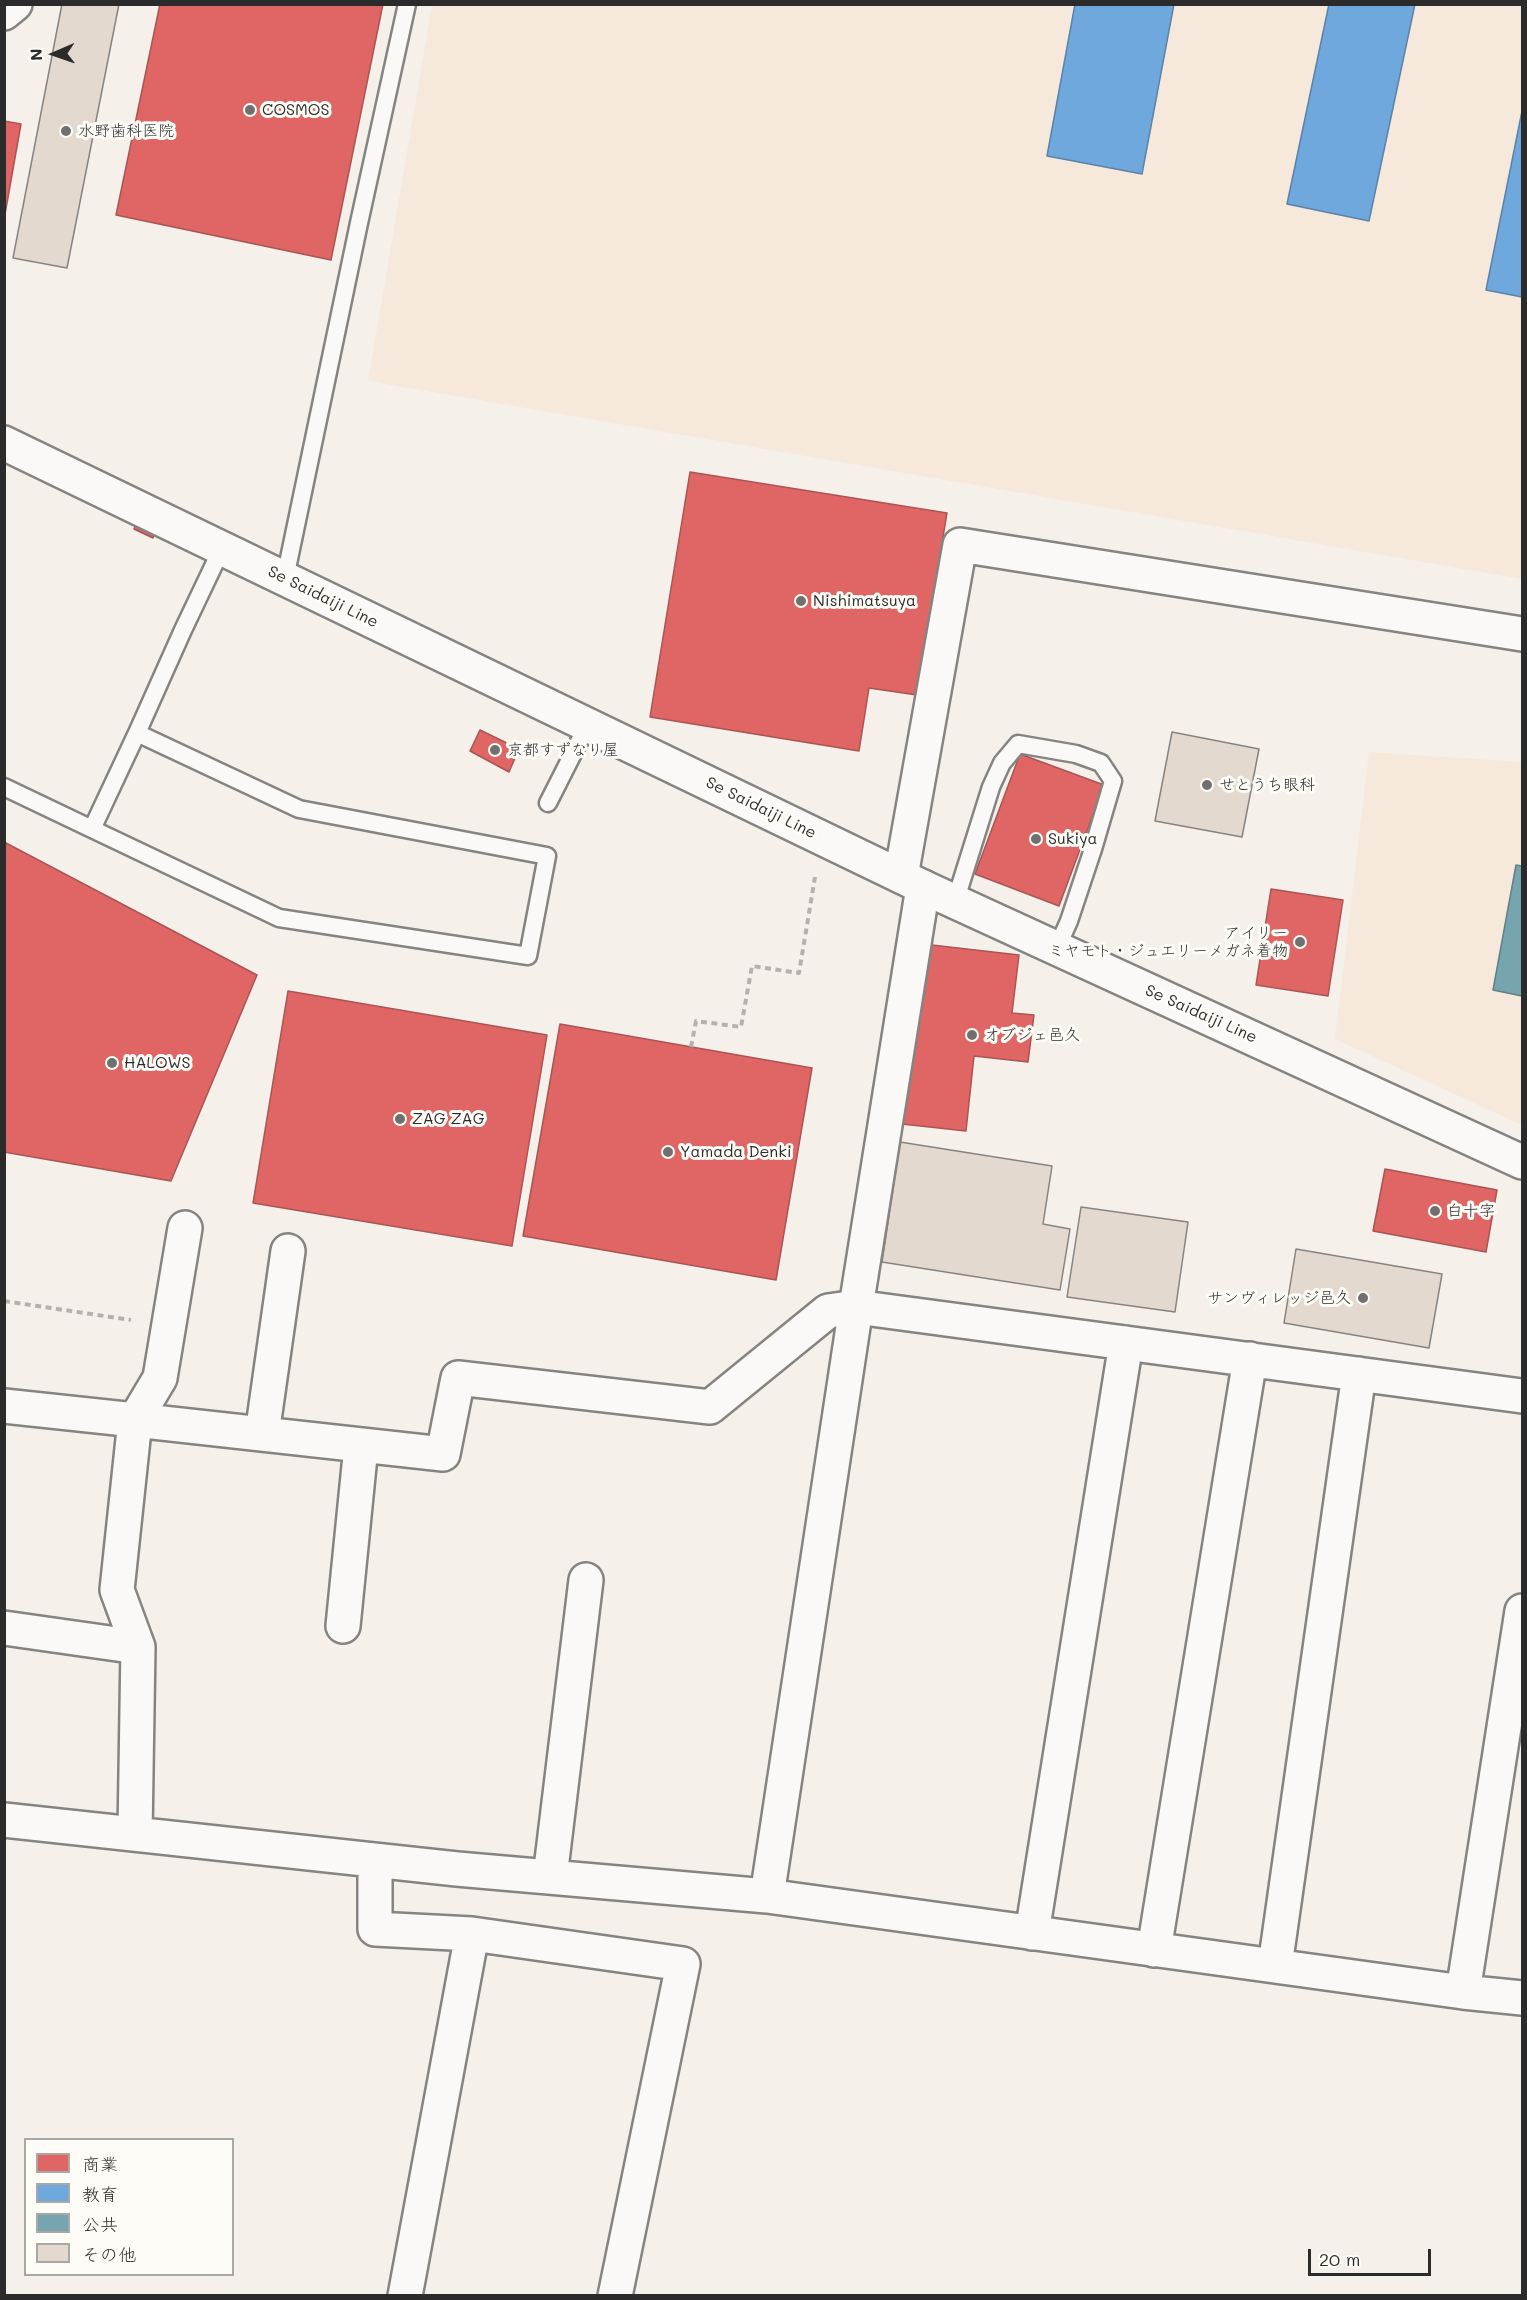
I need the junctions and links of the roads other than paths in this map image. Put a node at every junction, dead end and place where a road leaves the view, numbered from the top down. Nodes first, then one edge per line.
1 (15, 4) edge
2 (407, 4) edge
3 (4, 13) edge
4 (4, 443) edge
5 (222, 548) junction
6 (285, 578) junction
7 (1522, 634) edge
8 (588, 724) junction
9 (137, 733) junction
10 (4, 787) edge
11 (548, 803) dead end
12 (92, 830) junction
13 (912, 882) junction
14 (955, 902) junction
15 (1057, 948) junction
16 (1522, 1162) edge
17 (185, 1228) dead end
18 (288, 1251) dead end
19 (856, 1306) junction
20 (1126, 1343) junction
21 (1250, 1359) junction
22 (1359, 1374) junction
23 (1522, 1396) edge
24 (4, 1406) edge
25 (135, 1420) junction
26 (262, 1434) junction
27 (361, 1446) junction
28 (586, 1580) dead end
29 (1522, 1611) edge
30 (343, 1626) dead end
31 (4, 1628) edge
32 (138, 1647) junction
33 (4, 1820) edge
34 (135, 1834) junction
35 (375, 1860) junction
36 (550, 1877) junction
37 (767, 1896) junction
38 (1032, 1933) junction
39 (472, 1934) junction
40 (1154, 1950) junction
41 (1275, 1966) junction
42 (1463, 1992) junction
43 (1522, 1998) edge
44 (405, 2295) edge
45 (615, 2295) edge

1 - 3 street
2 - 6 lane
4 - 5 street, Se Saidaiji Line
5 - 6 street, Se Saidaiji Line
5 - 9 lane
6 - 8 street, Se Saidaiji Line
7 - 13 street
8 - 11 lane
8 - 13 street, Se Saidaiji Line
9 - 12 lane
9 - 12 lane
10 - 12 lane
13 - 14 street, Se Saidaiji Line
13 - 19 street
14 - 15 street, Se Saidaiji Line
14 - 15 lane
15 - 16 street, Se Saidaiji Line
17 - 25 street
18 - 26 street
19 - 20 street
19 - 27 street
19 - 37 street
20 - 21 street
20 - 38 street
21 - 22 street
21 - 40 street
22 - 23 street
22 - 41 street
24 - 25 street
25 - 26 street
25 - 32 street
26 - 27 street
27 - 30 street
28 - 36 street
29 - 42 street
31 - 32 street
32 - 34 street
33 - 34 street
34 - 35 street
35 - 36 street
35 - 39 street
36 - 37 street
37 - 38 street
38 - 40 street
39 - 44 street
39 - 45 street
40 - 41 street
41 - 42 street
42 - 43 street

